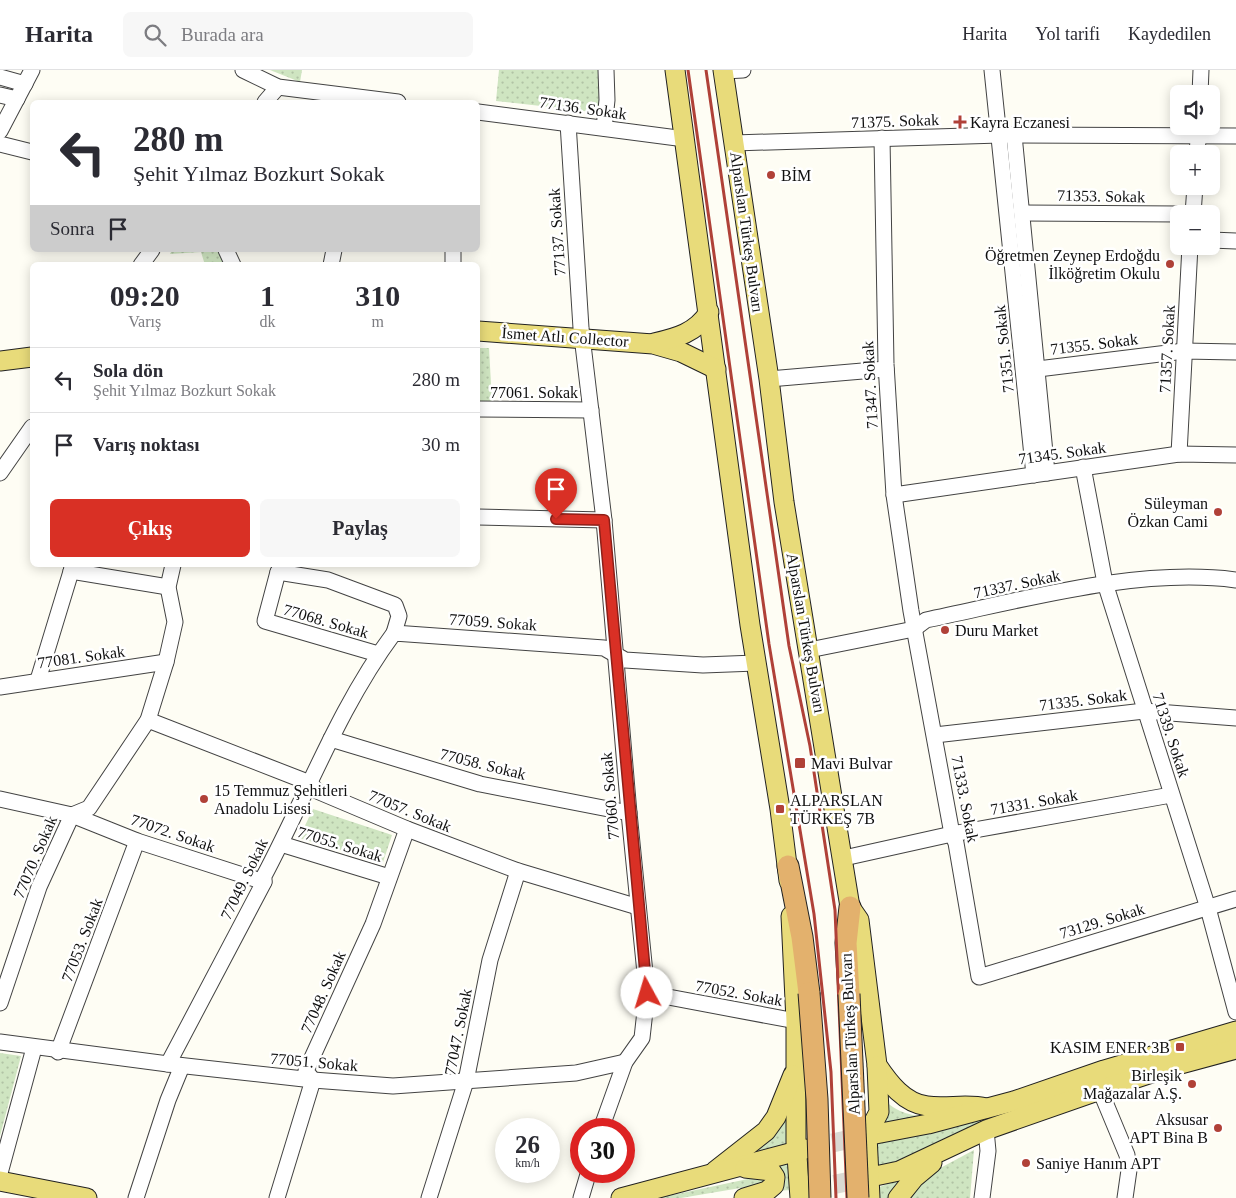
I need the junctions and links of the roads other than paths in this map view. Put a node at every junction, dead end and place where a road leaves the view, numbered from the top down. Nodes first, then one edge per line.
1 (32, 70) edge
2 (243, 70) edge
3 (606, 70) edge
4 (675, 70) edge
5 (743, 70) edge
6 (992, 70) edge
7 (1201, 70) edge
8 (723, 71) edge
9 (0, 77) edge
10 (25, 84) junction
11 (1200, 85) edge
12 (278, 87) junction
13 (0, 95) edge
14 (17, 100) junction
15 (267, 100) edge
16 (362, 100) edge
17 (480, 112) edge
18 (568, 123) junction
19 (604, 128) junction
20 (0, 131) edge
21 (1170, 131) edge
22 (1007, 135) junction
23 (1204, 135) edge
24 (1236, 136) edge
25 (882, 138) junction
26 (685, 139) junction
27 (0, 144) edge
28 (734, 144) junction
29 (30, 152) edge
30 (1023, 213) junction
31 (1170, 214) edge
32 (1220, 240) edge
33 (1236, 240) edge
34 (1189, 255) edge
35 (710, 312) junction
36 (480, 331) edge
37 (582, 338) junction
38 (653, 344) junction
39 (1184, 351) junction
40 (1236, 352) edge
41 (30, 357) edge
42 (0, 361) edge
43 (716, 369) junction
44 (886, 369) junction
45 (1038, 369) junction
46 (769, 379) junction
47 (480, 409) edge
48 (591, 410) junction
49 (30, 430) edge
50 (1179, 454) junction
51 (1236, 455) edge
52 (1083, 467) junction
53 (0, 473) edge
54 (1040, 474) junction
55 (894, 495) junction
56 (480, 517) edge
57 (604, 520) junction
58 (173, 567) edge
59 (72, 568) edge
60 (282, 568) edge
61 (1236, 580) edge
62 (1105, 583) junction
63 (168, 587) junction
64 (914, 629) junction
65 (394, 633) junction
66 (810, 650) junction
67 (378, 654) junction
68 (615, 654) junction
69 (166, 662) junction
70 (756, 663) junction
71 (38, 680) junction
72 (0, 687) edge
73 (1144, 711) junction
74 (1236, 718) edge
75 (148, 720) junction
76 (935, 735) junction
77 (331, 739) junction
78 (310, 783) junction
79 (1171, 795) junction
80 (0, 799) edge
81 (629, 813) junction
82 (72, 815) junction
83 (406, 830) junction
84 (952, 834) junction
85 (137, 841) junction
86 (281, 844) junction
87 (844, 858) junction
88 (788, 866) junction
89 (518, 871) junction
90 (389, 877) junction
91 (264, 882) junction
92 (1236, 900) edge
93 (638, 907) junction
94 (850, 907) junction
95 (1208, 908) junction
96 (979, 977) joint
97 (647, 993) junction
98 (0, 1003) edge
99 (1236, 1012) edge
100 (796, 1021) junction
101 (1236, 1031) edge
102 (0, 1042) edge
103 (34, 1048) junction
104 (1236, 1049) edge
105 (58, 1052) junction
106 (625, 1062) junction
107 (175, 1065) junction
108 (877, 1065) junction
109 (796, 1070) junction
110 (314, 1080) junction
111 (466, 1080) junction
112 (1100, 1090) junction
113 (986, 1108) junction
114 (605, 1118) edge
115 (986, 1130) junction
116 (864, 1136) junction
117 (801, 1150) junction
118 (739, 1168) junction
119 (0, 1173) edge
120 (712, 1174) junction
121 (0, 1181) edge
122 (585, 1183) edge
123 (863, 1185) edge
124 (0, 1189) edge
125 (806, 1194) edge
126 (13, 1198) edge
127 (87, 1198) edge
128 (136, 1198) edge
129 (277, 1198) edge
130 (430, 1198) edge
131 (581, 1198) edge
132 (621, 1198) edge
133 (744, 1198) edge
134 (757, 1198) edge
135 (870, 1198) edge
136 (898, 1198) edge
137 (982, 1198) edge
138 (1124, 1198) edge

1 - 10 street
2 - 12 street
3 - 19 street
4 - 26 main road
5 - 8 street
6 - 22 street, 71351. Sokak
7 - 11 street
8 - 28 main road, Alparslan Türkeş Bulvarı
9 - 10 street
10 - 14 street
12 - 15 street
12 - 16 street
13 - 14 street
14 - 20 street
17 - 18 street, 77136. Sokak
18 - 19 street, 77136. Sokak
18 - 37 street, 77137. Sokak
19 - 26 street, 77136. Sokak
21 - 22 street, 71375. Sokak
22 - 25 street, 71375. Sokak
22 - 30 street, 71351. Sokak
22 - 54 street, 71351. Sokak
23 - 24 street, 71375. Sokak
25 - 28 street, 71375. Sokak
25 - 44 street, 71347. Sokak
26 - 35 main road
27 - 29 street
28 - 46 main road, Alparslan Türkeş Bulvarı
30 - 31 street, 71353. Sokak
30 - 45 street, 71351. Sokak
32 - 33 street
34 - 39 street, 71357. Sokak
35 - 38 main road
35 - 43 main road
36 - 37 main road, İsmet Atlı Collector
37 - 38 main road, İsmet Atlı Collector
37 - 48 street, 77137. Sokak
38 - 43 main road
39 - 40 street, 71355. Sokak
39 - 45 street, 71355. Sokak
39 - 50 street, 71357. Sokak
41 - 42 main road
43 - 70 main road
44 - 46 street
44 - 55 street, 71347. Sokak
45 - 54 street, 71351. Sokak
46 - 66 main road, Alparslan Türkeş Bulvarı
47 - 48 street, 77061. Sokak
48 - 57 street, 77060. Sokak
49 - 53 street
50 - 51 street, 71345. Sokak
50 - 52 street, 71345. Sokak
52 - 54 street, 71345. Sokak
52 - 62 street, 71339. Sokak
54 - 55 street, 71345. Sokak
55 - 64 street, 71347. Sokak
56 - 57 street
57 - 68 street, 77060. Sokak
58 - 63 street
59 - 63 street
59 - 71 street
60 - 65 street
60 - 67 street, 77068. Sokak
61 - 62 street, 71337. Sokak
62 - 64 street, 71337. Sokak
62 - 73 street, 71339. Sokak
63 - 69 street, 77070. Sokak
64 - 66 street, 71337. Sokak
64 - 76 street, 71333. Sokak
65 - 67 street
65 - 68 street, 77059. Sokak
66 - 87 main road, Alparslan Türkeş Bulvarı
67 - 77 street, 77049. Sokak
68 - 70 street, 77059. Sokak
68 - 81 street, 77060. Sokak
69 - 71 street, 77081. Sokak
69 - 75 street, 77070. Sokak
70 - 88 main road
71 - 72 street, 77081. Sokak
73 - 74 street, 71335. Sokak
73 - 76 street, 71335. Sokak
73 - 79 street, 71339. Sokak
75 - 78 street, 77057. Sokak
75 - 82 street, 77070. Sokak
76 - 84 street, 71333. Sokak
77 - 78 street, 77049. Sokak
77 - 81 street, 77058. Sokak
78 - 83 street, 77057. Sokak
78 - 86 street, 77049. Sokak
79 - 84 street, 71331. Sokak
79 - 95 street, 71339. Sokak
80 - 82 street, 77072. Sokak
81 - 93 street, 77060. Sokak
82 - 85 street, 77072. Sokak
82 - 98 street, 77070. Sokak
83 - 89 street, 77057. Sokak
83 - 90 street, 77048. Sokak
84 - 87 street, 71331. Sokak
84 - 96 street, 71333. Sokak
85 - 91 street, 77072. Sokak
85 - 105 street, 77053. Sokak
86 - 90 street, 77055. Sokak
86 - 91 street, 77049. Sokak
87 - 94 main road, Alparslan Türkeş Bulvarı
88 - 100 main road
88 - 125 highway, bridge
89 - 93 street, 77057. Sokak
89 - 111 street, 77047. Sokak
90 - 110 street, 77048. Sokak
91 - 107 street, 77049. Sokak
92 - 95 street, 73129. Sokak
93 - 97 street, 77060. Sokak
94 - 108 main road, Alparslan Türkeş Bulvarı
94 - 123 highway, Alparslan Türkeş Bulvarı, bridge
95 - 96 street, 73129. Sokak
95 - 99 street, 71339. Sokak
97 - 100 street, 77052. Sokak
97 - 106 street, 77060. Sokak
100 - 109 main road
101 - 113 main road
102 - 103 street, 77051. Sokak
103 - 105 street, 77051. Sokak
103 - 119 street
104 - 112 main road
105 - 107 street, 77051. Sokak
106 - 111 street, 77051. Sokak
106 - 114 street, 77060. Sokak
107 - 110 street, 77051. Sokak
107 - 128 street, 77049. Sokak
108 - 113 main road
108 - 116 main road, Alparslan Türkeş Bulvarı
109 - 117 main road
109 - 120 main road
110 - 111 street, 77051. Sokak
110 - 129 street, 77048. Sokak
111 - 130 street, 77047. Sokak
112 - 115 main road
112 - 138 street
113 - 116 main road
115 - 123 main road
115 - 136 main road
115 - 137 street
116 - 123 main road, Alparslan Türkeş Bulvarı
117 - 118 main road
117 - 125 main road
118 - 120 main road
118 - 133 main road
120 - 132 main road
121 - 127 main road
122 - 131 street
123 - 135 main road, Alparslan Türkeş Bulvarı
124 - 126 main road
125 - 134 main road

